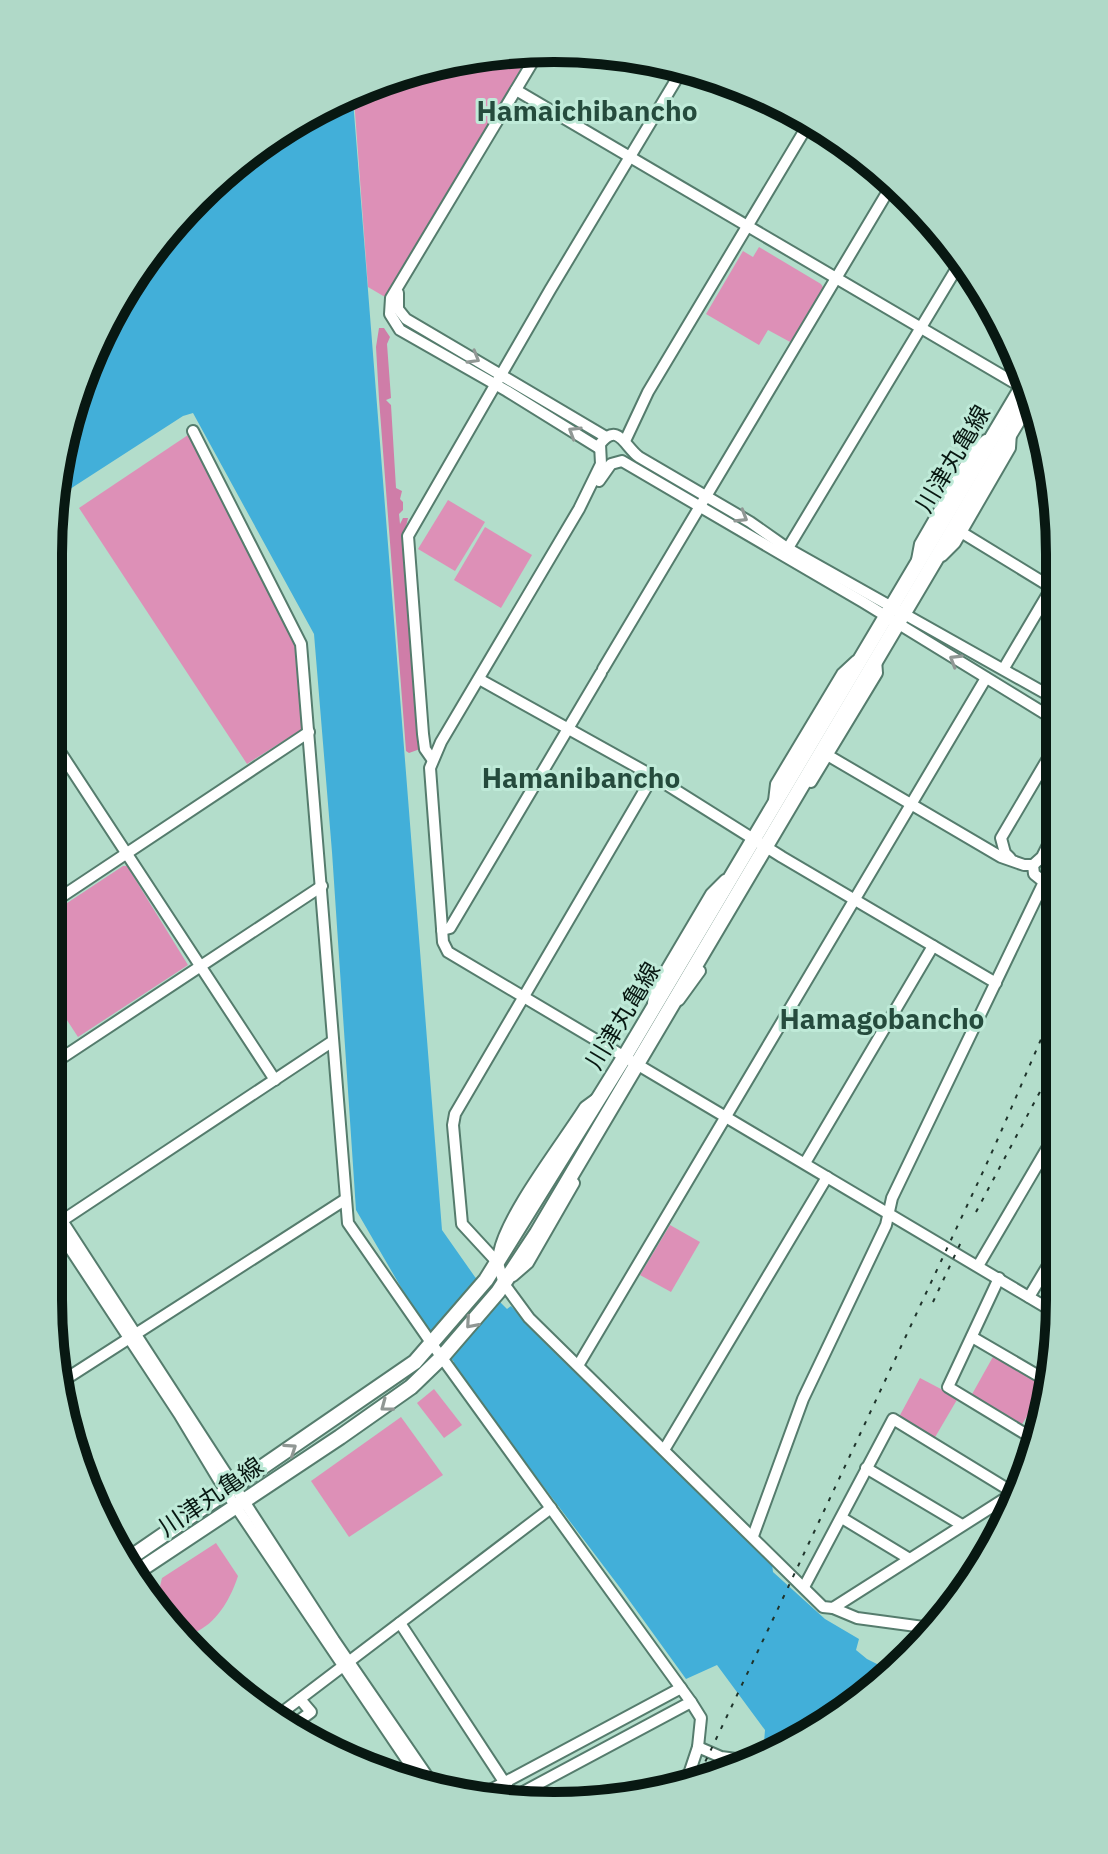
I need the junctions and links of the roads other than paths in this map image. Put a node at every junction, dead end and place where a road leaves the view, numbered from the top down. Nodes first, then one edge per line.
1 (532, 63) edge
2 (677, 78) edge
3 (516, 90) junction
4 (804, 131) edge
5 (632, 157) junction
6 (887, 192) edge
7 (747, 227) junction
8 (955, 270) edge
9 (836, 279) junction
10 (400, 287) junction
11 (406, 319) junction
12 (920, 329) junction
13 (400, 330) junction
14 (498, 379) junction
15 (1014, 381) edge
16 (1021, 401) edge
17 (1023, 406) edge
18 (1011, 430) junction
19 (193, 431) dead end
20 (619, 440) junction
21 (609, 458) junction
22 (704, 502) junction
23 (961, 532) junction
24 (785, 552) junction
25 (932, 565) junction
26 (1046, 584) edge
27 (1046, 604) edge
28 (894, 615) junction
29 (868, 657) junction
30 (1004, 668) junction
31 (986, 678) junction
32 (479, 679) junction
33 (1046, 693) edge
34 (1046, 714) edge
35 (569, 727) junction
36 (309, 732) junction
37 (62, 755) edge
38 (829, 756) junction
39 (432, 759) junction
40 (1046, 762) edge
41 (653, 776) junction
42 (790, 802) junction
43 (911, 803) junction
44 (1001, 838) junction
45 (759, 841) junction
46 (983, 844) junction
47 (1046, 849) edge
48 (126, 854) junction
49 (1010, 858) junction
50 (1033, 865) junction
51 (322, 886) junction
52 (62, 896) edge
53 (853, 899) junction
54 (442, 930) junction
55 (933, 946) junction
56 (200, 968) junction
57 (996, 983) junction
58 (525, 996) junction
59 (657, 1016) junction
60 (333, 1041) junction
61 (62, 1058) edge
62 (631, 1059) junction
63 (275, 1080) junction
64 (608, 1097) junction
65 (726, 1117) junction
66 (1046, 1150) edge
67 (805, 1163) junction
68 (827, 1177) junction
69 (346, 1199) junction
70 (889, 1214) junction
71 (62, 1220) edge
72 (62, 1235) edge
73 (498, 1263) junction
74 (978, 1266) junction
75 (1046, 1269) edge
76 (999, 1278) junction
77 (501, 1288) junction
78 (1029, 1297) junction
79 (1046, 1307) edge
80 (132, 1336) junction
81 (972, 1337) junction
82 (433, 1342) junction
83 (443, 1355) junction
84 (579, 1364) junction
85 (68, 1377) edge
86 (1040, 1377) edge
87 (1027, 1435) edge
88 (664, 1450) junction
89 (866, 1468) junction
90 (1009, 1487) edge
91 (231, 1489) junction
92 (1004, 1499) edge
93 (241, 1504) junction
94 (551, 1508) junction
95 (842, 1518) junction
96 (962, 1525) junction
97 (753, 1536) junction
98 (134, 1555) edge
99 (908, 1558) junction
100 (142, 1569) edge
101 (804, 1587) junction
102 (833, 1608) junction
103 (400, 1623) junction
104 (922, 1627) edge
105 (347, 1665) junction
106 (681, 1688) junction
107 (300, 1699) junction
108 (691, 1702) junction
109 (284, 1711) edge
110 (299, 1721) edge
111 (588, 1738) junction
112 (698, 1747) junction
113 (597, 1752) junction
114 (732, 1759) edge
115 (419, 1770) junction
116 (416, 1772) edge
117 (420, 1773) edge
118 (689, 1773) edge
119 (422, 1774) edge
120 (505, 1782) junction
121 (493, 1788) edge
122 (508, 1790) edge
123 (525, 1791) edge

1 - 3 street
2 - 5 street
3 - 5 street
3 - 10 street
4 - 7 street
5 - 7 street
5 - 14 street
6 - 9 street
7 - 9 street
7 - 20 street
8 - 12 street
9 - 12 street
9 - 22 street
10 - 11 street
10 - 13 street
11 - 13 street
11 -> 14 street
12 - 15 street
12 - 24 street
13 - 14 street
14 - 20 street
21 -> 14 street
14 - 39 street
16 - 28 main road, 川津丸亀線
17 - 18 main road, 川津丸亀線
18 - 23 street
18 - 25 main road, 川津丸亀線
19 - 36 street
20 - 21 street
20 - 21 street
20 - 22 street
21 - 22 street
21 - 32 street
22 - 24 street
22 - 35 street
23 - 25 street
23 - 26 street
24 - 28 street
25 - 28 main road, 川津丸亀線
27 - 30 street
28 - 29 main road, 川津丸亀線
28 - 30 street
31 -> 28 street
29 - 38 street
29 - 42 main road, 川津丸亀線
29 - 45 main road, 川津丸亀線
30 - 33 street
31 - 34 street
31 - 43 street
32 - 35 street
32 - 39 street
35 - 41 street
35 - 54 street
36 - 48 street
36 - 51 street
37 - 48 street
38 - 42 street
38 - 43 street
39 - 54 street
40 - 44 street
41 - 45 street
41 - 58 street
42 - 45 main road, 川津丸亀線
43 - 46 street
43 - 53 street
44 - 46 street
44 - 49 street
45 - 53 street
45 - 59 main road, 川津丸亀線
45 - 59 main road, 川津丸亀線
46 - 49 street
47 - 50 street
48 - 52 street
48 - 56 street
49 - 50 street
50 - 57 street
51 - 56 street
51 - 60 street
53 - 55 street
53 - 65 street
54 - 58 street
55 - 57 street
55 - 67 street
56 - 61 street
56 - 63 street
57 - 70 street
58 - 62 street
58 - 73 street
59 - 62 main road, 川津丸亀線
60 - 63 street
60 - 69 street
62 - 64 main road, 川津丸亀線
62 - 65 street
63 - 71 street
64 - 73 main road, 川津丸亀線
64 - 77 main road, 川津丸亀線
65 - 67 street
65 - 84 street
66 - 74 street
67 - 68 street
68 - 70 street
68 - 88 street
69 - 80 street
69 - 82 street
70 - 74 street
70 - 97 street
72 - 80 street
73 - 77 street
73 - 82 main road, 川津丸亀線
74 - 76 street
75 - 78 street
76 - 78 street
76 - 81 street
77 -> 83 main road, 川津丸亀線
77 - 84 street
78 - 79 street
80 - 85 street
80 - 91 street
81 - 86 street
81 - 87 street
82 - 83 street
91 -> 82 main road, 川津丸亀線
83 -> 93 main road, 川津丸亀線
83 - 94 street
84 - 88 street
88 - 97 street
89 - 90 street
89 - 95 street
89 - 96 street
91 - 93 street
91 - 98 main road, 川津丸亀線
92 - 96 street
93 - 100 main road, 川津丸亀線
93 - 105 street
94 - 103 street
94 - 106 street
95 - 99 street
95 - 101 street
96 - 99 street
97 - 101 street
99 - 102 street
101 - 102 street
102 - 104 street
103 - 105 street
103 - 120 street
105 - 107 street
105 - 115 street
106 - 108 street
106 - 111 street
107 - 109 street
107 - 110 street
108 - 112 street
108 - 113 street
111 - 113 street
111 - 120 street
112 - 114 street
112 - 118 street
113 - 123 street
115 - 116 street
115 - 117 street
115 - 119 street
120 - 121 street
120 - 122 street

